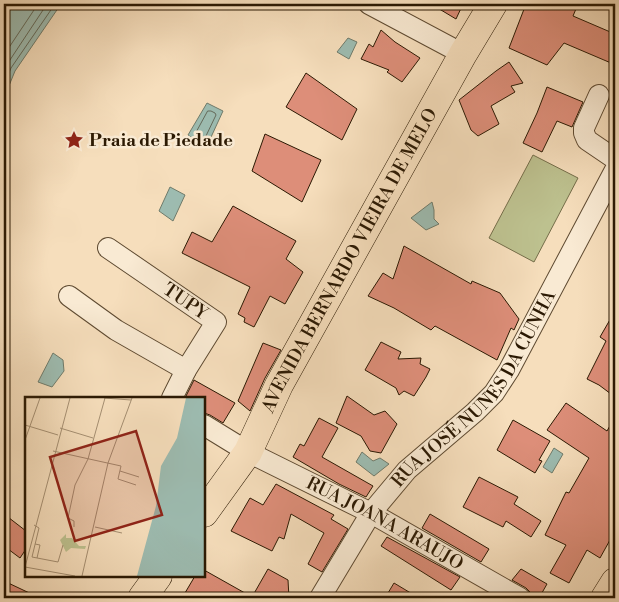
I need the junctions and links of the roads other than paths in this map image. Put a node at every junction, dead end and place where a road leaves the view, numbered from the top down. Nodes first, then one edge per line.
1 (369, 4) edge
2 (493, 4) edge
3 (463, 54) junction
4 (599, 95) dead end
5 (615, 159) edge
6 (615, 170) edge
7 (108, 248) dead end
8 (70, 296) dead end
9 (186, 370) junction
10 (172, 397) edge
11 (205, 426) edge
12 (248, 452) junction
13 (205, 512) edge
14 (371, 514) junction
15 (157, 577) edge
16 (615, 582) edge
17 (142, 598) edge
18 (320, 598) edge
19 (520, 598) edge
20 (605, 598) edge

1 - 3 street
2 - 3 main road, AVENIDA BERNARDO VIEIRA DE MELO
3 - 12 main road, AVENIDA BERNARDO VIEIRA DE MELO
4 - 5 street
6 - 14 street, RUA JOSÉ NUNES DA CUNHA
7 - 9 street, TUPY
8 - 9 street
9 - 10 street, TUPY
11 - 12 street
12 - 13 main road, AVENIDA BERNARDO VIEIRA DE MELO
12 - 14 street, RUA JOANA ARAUJO
14 - 18 street, RUA JOSÉ NUNES DA CUNHA
14 - 19 street, RUA JOANA ARAUJO
15 - 17 main road
16 - 20 main road

